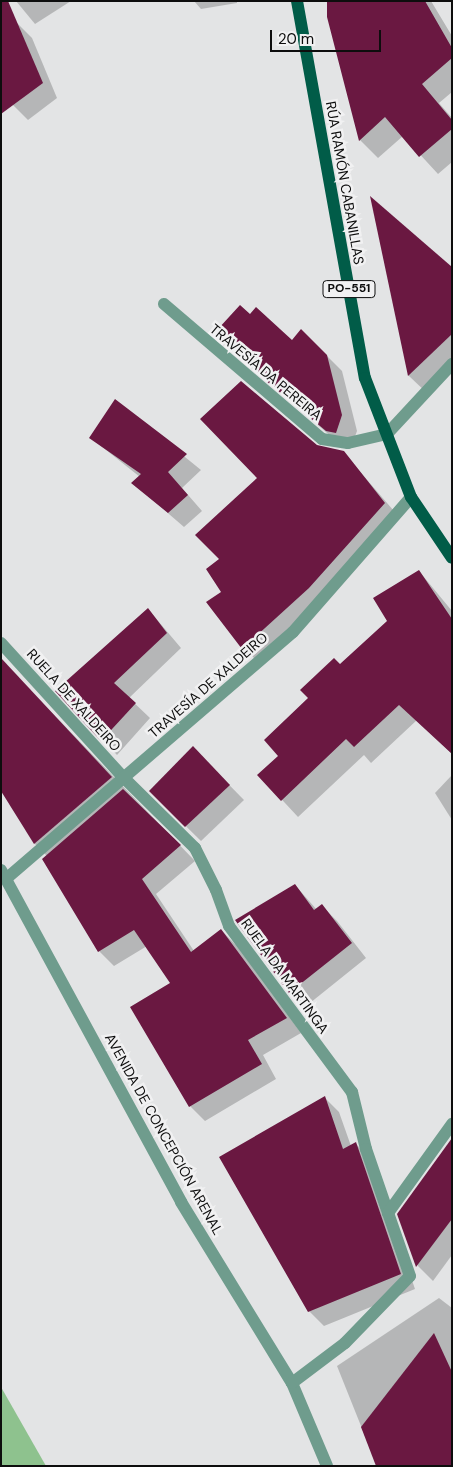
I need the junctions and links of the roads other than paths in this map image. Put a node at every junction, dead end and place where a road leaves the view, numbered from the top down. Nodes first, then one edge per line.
1 (297, 1) edge
2 (164, 304) dead end
3 (452, 364) edge
4 (387, 434) junction
5 (411, 497) junction
6 (452, 558) edge
7 (1, 643) edge
8 (124, 778) junction
9 (4, 874) edge
10 (452, 1124) edge
11 (388, 1213) junction
12 (292, 1384) junction
13 (328, 1466) edge

1 - 4 main road, RÚA RAMÓN CABANILLAS / PO-551
2 - 4 street, TRAVESÍA DA PEREIRA
3 - 4 street
4 - 5 main road, RÚA RAMÓN CABANILLAS / PO-551
5 - 6 main road, RÚA RAMÓN CABANILLAS / PO-551
5 - 8 street, TRAVESÍA DE XALDEIRO
7 - 8 street, RUELA DE XALDEIRO
8 - 9 street, TRAVESÍA DE XALDEIRO
8 - 11 street, RUELA DA MARTINGA
9 - 12 street, AVENIDA DE CONCEPCIÓN ARENAL
10 - 11 street
11 - 12 street, RUELA DA MARTINGA
12 - 13 street, AVENIDA DE CONCEPCIÓN ARENAL

